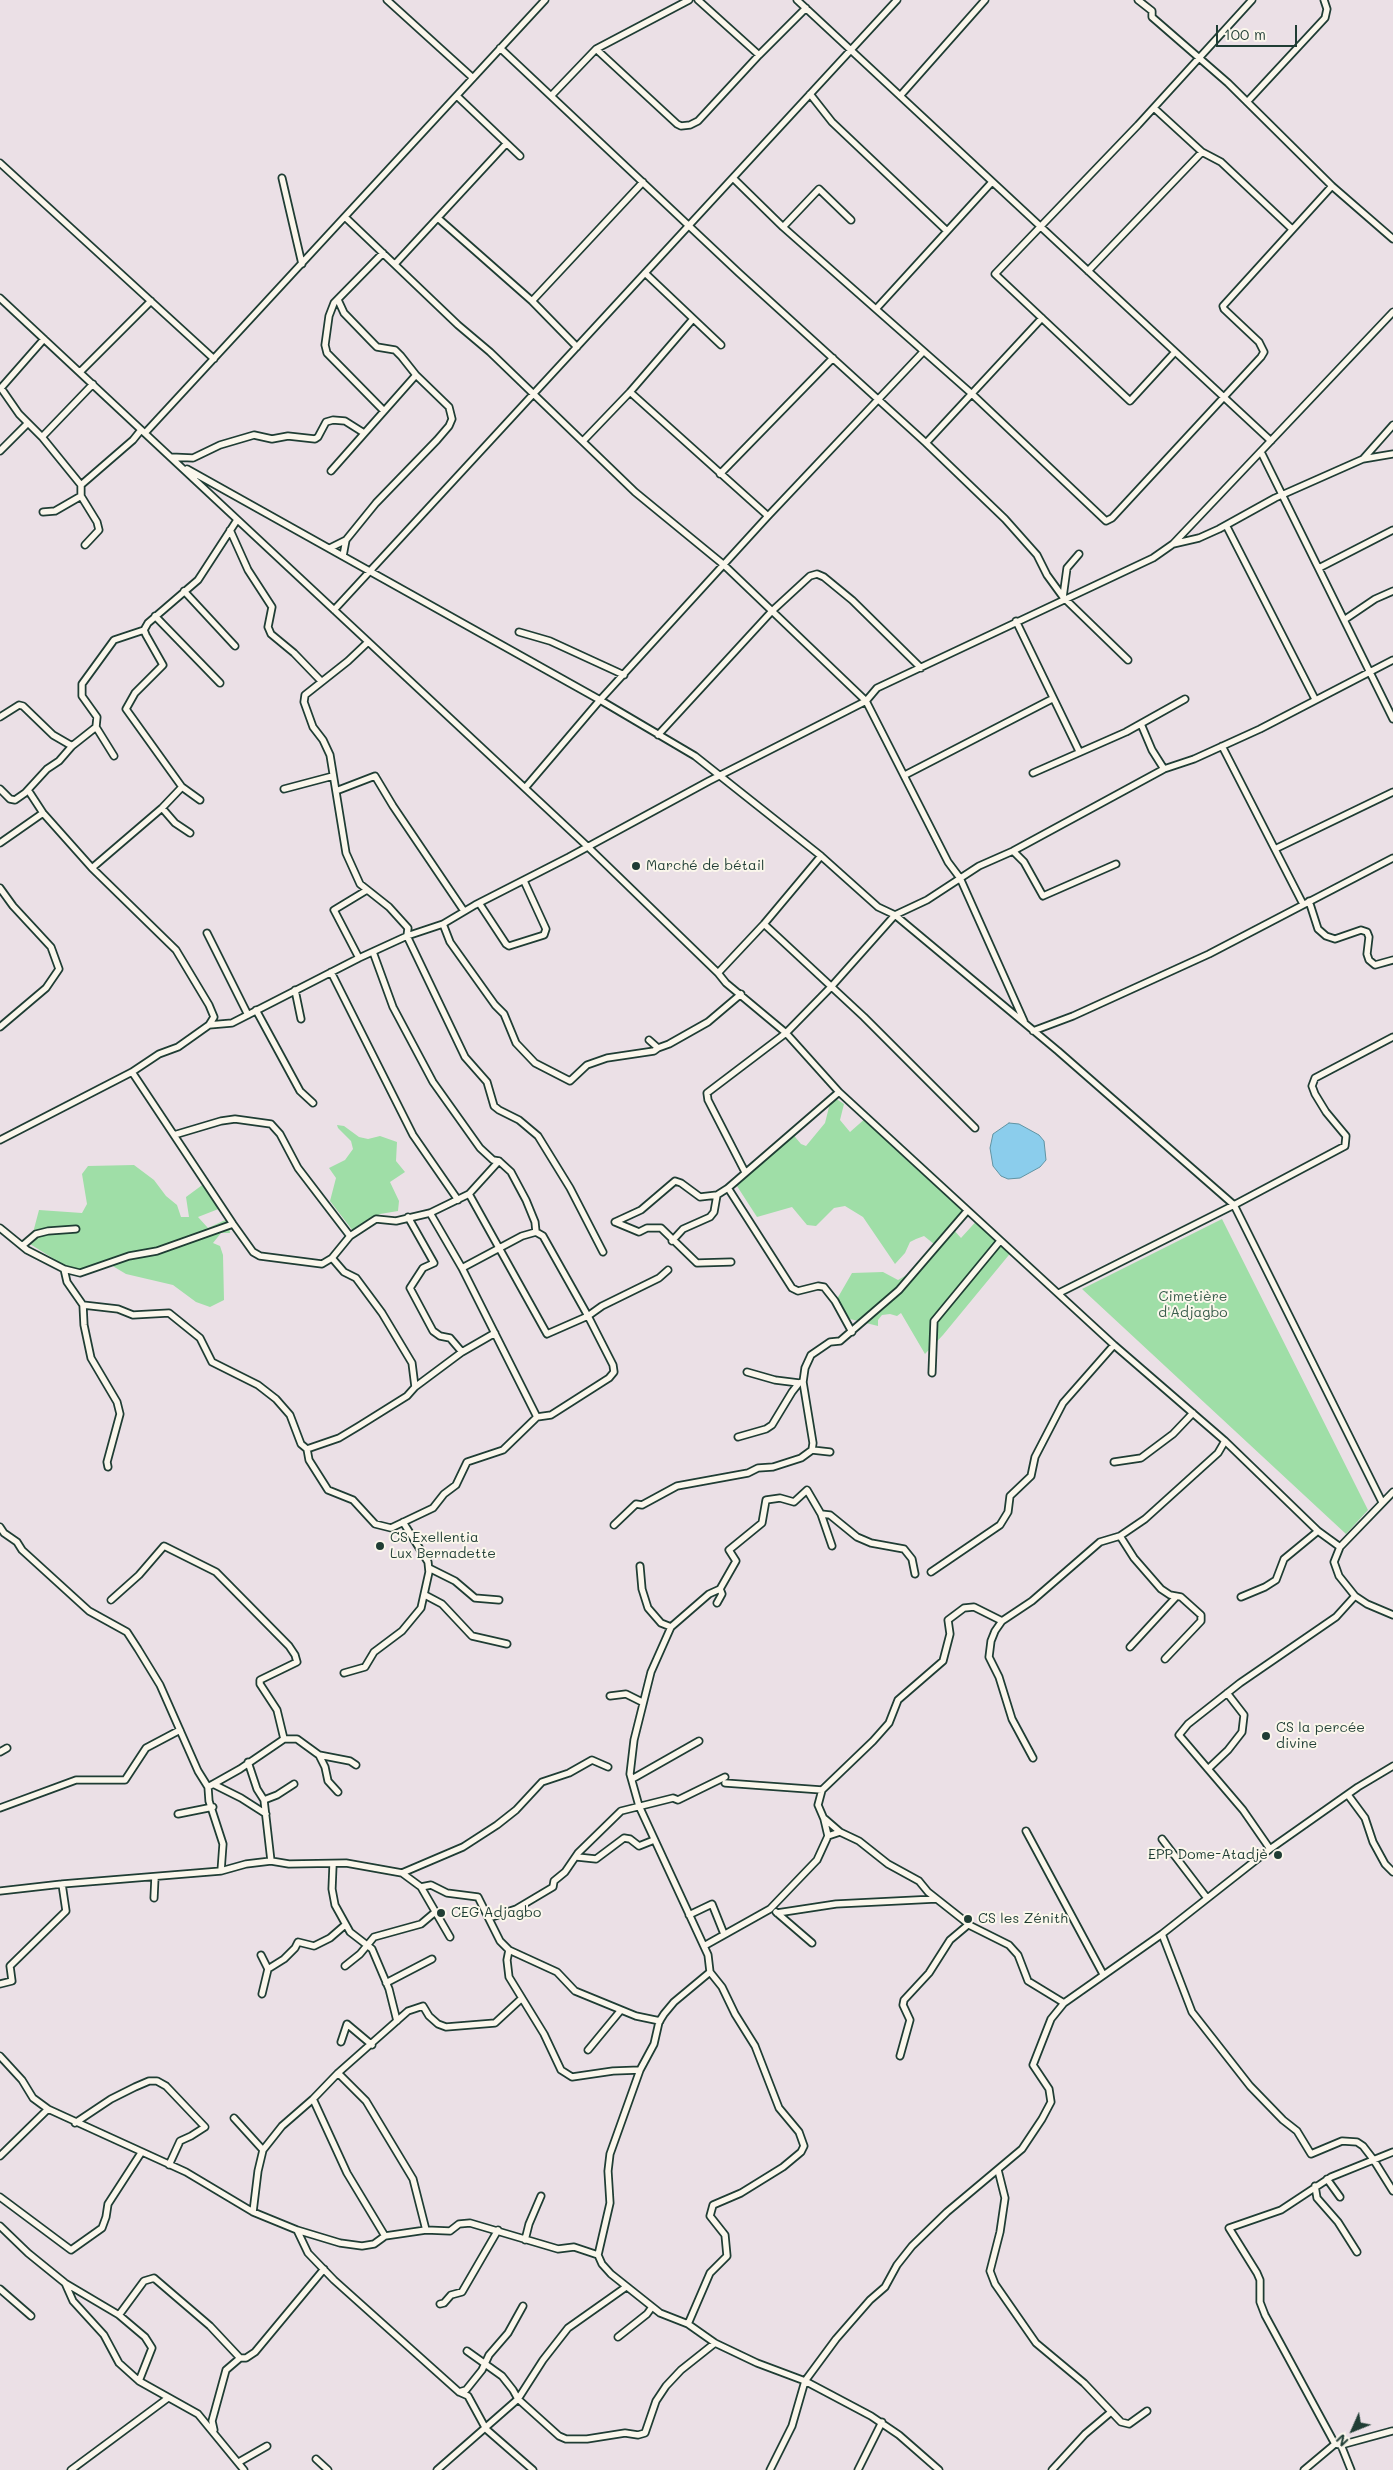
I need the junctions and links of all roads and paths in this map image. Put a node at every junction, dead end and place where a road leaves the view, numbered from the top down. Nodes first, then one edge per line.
1 (387, 0) edge
2 (545, 0) edge
3 (689, 0) edge
4 (698, 0) edge
5 (797, 0) edge
6 (896, 0) edge
7 (985, 0) edge
8 (1138, 0) edge
9 (1252, 0) edge
10 (1324, 0) edge
11 (806, 8) junction
12 (500, 48) junction
13 (596, 49) junction
14 (851, 50) junction
15 (758, 55) junction
16 (1198, 58) junction
17 (473, 78) junction
18 (810, 94) junction
19 (457, 96) junction
20 (551, 96) junction
21 (900, 96) junction
22 (1247, 102) junction
23 (1154, 108) junction
24 (506, 144) junction
25 (1202, 152) junction
26 (520, 156) dead end
27 (0, 163) edge
28 (282, 178) dead end
29 (733, 178) junction
30 (643, 182) junction
31 (992, 182) junction
32 (1332, 186) junction
33 (345, 217) junction
34 (439, 219) junction
35 (851, 220) dead end
36 (690, 225) junction
37 (782, 227) junction
38 (1041, 227) junction
39 (1292, 229) junction
40 (947, 231) junction
41 (1393, 239) edge
42 (383, 253) junction
43 (302, 264) junction
44 (395, 264) junction
45 (1088, 272) junction
46 (645, 273) junction
47 (0, 298) edge
48 (338, 300) junction
49 (150, 301) junction
50 (532, 302) junction
51 (876, 309) junction
52 (1393, 312) edge
53 (1042, 318) junction
54 (693, 319) junction
55 (44, 339) junction
56 (721, 345) dead end
57 (577, 347) junction
58 (924, 352) junction
59 (1175, 352) junction
60 (833, 358) junction
61 (214, 359) junction
62 (80, 372) junction
63 (416, 374) junction
64 (93, 384) junction
65 (1, 389) edge
66 (630, 392) junction
67 (534, 394) junction
68 (972, 394) junction
69 (1223, 397) junction
70 (880, 401) junction
71 (384, 411) junction
72 (28, 423) junction
73 (1393, 425) edge
74 (143, 431) junction
75 (364, 433) junction
76 (42, 438) junction
77 (583, 441) junction
78 (1271, 441) junction
79 (926, 443) junction
80 (0, 451) edge
81 (1261, 452) junction
82 (1393, 454) edge
83 (171, 457) junction
84 (1363, 459) junction
85 (178, 464) junction
86 (331, 471) dead end
87 (720, 474) junction
88 (81, 485) junction
89 (1282, 495) junction
90 (82, 496) junction
91 (43, 512) dead end
92 (768, 516) junction
93 (237, 520) junction
94 (1226, 525) junction
95 (230, 530) junction
96 (1393, 530) edge
97 (346, 540) junction
98 (1173, 544) junction
99 (85, 545) dead end
100 (330, 548) junction
101 (1079, 554) dead end
102 (344, 556) junction
103 (724, 565) junction
104 (1319, 568) junction
105 (370, 571) junction
106 (184, 591) junction
107 (1393, 591) edge
108 (1064, 598) junction
109 (334, 610) junction
110 (772, 611) junction
111 (156, 616) junction
112 (1344, 620) junction
113 (1016, 621) junction
114 (144, 630) junction
115 (519, 632) dead end
116 (368, 642) junction
117 (235, 646) dead end
118 (1128, 660) dead end
119 (1393, 660) edge
120 (921, 668) junction
121 (1370, 671) junction
122 (624, 675) junction
123 (321, 681) junction
124 (220, 683) dead end
125 (1052, 699) junction
126 (1186, 699) dead end
127 (1314, 699) junction
128 (600, 700) junction
129 (866, 701) junction
130 (0, 717) edge
131 (1393, 719) edge
132 (1141, 724) junction
133 (96, 727) junction
134 (658, 735) junction
135 (72, 746) junction
136 (1222, 746) junction
137 (1079, 751) junction
138 (114, 756) dead end
139 (1164, 770) junction
140 (1033, 772) dead end
141 (906, 775) junction
142 (333, 776) junction
143 (719, 776) junction
144 (182, 787) junction
145 (525, 788) junction
146 (0, 789) edge
147 (284, 789) dead end
148 (28, 790) junction
149 (336, 791) junction
150 (1393, 792) edge
151 (200, 800) dead end
152 (162, 808) junction
153 (43, 813) junction
154 (190, 833) dead end
155 (0, 843) edge
156 (587, 846) junction
157 (1276, 849) junction
158 (1013, 851) junction
159 (821, 856) junction
160 (1393, 858) edge
161 (1116, 864) dead end
162 (92, 868) junction
163 (960, 878) junction
164 (524, 881) junction
165 (0, 888) edge
166 (367, 890) junction
167 (1309, 901) junction
168 (479, 903) junction
169 (1303, 904) junction
170 (464, 911) junction
171 (895, 915) junction
172 (443, 924) junction
173 (764, 924) junction
174 (208, 933) dead end
175 (407, 936) junction
176 (373, 952) junction
177 (359, 958) junction
178 (1393, 960) edge
179 (331, 972) junction
180 (718, 973) junction
181 (831, 987) junction
182 (296, 990) junction
183 (741, 994) junction
184 (256, 1010) junction
185 (248, 1015) junction
186 (301, 1020) dead end
187 (209, 1025) junction
188 (1027, 1025) junction
189 (0, 1028) edge
190 (1033, 1031) junction
191 (786, 1033) junction
192 (1393, 1037) edge
193 (649, 1040) dead end
194 (658, 1048) junction
195 (132, 1072) junction
196 (839, 1092) junction
197 (313, 1103) dead end
198 (974, 1128) dead end
199 (174, 1135) junction
200 (0, 1140) edge
201 (499, 1161) junction
202 (745, 1172) junction
203 (728, 1188) junction
204 (469, 1194) junction
205 (717, 1195) junction
206 (458, 1200) junction
207 (1234, 1205) junction
208 (967, 1211) junction
209 (430, 1213) junction
210 (408, 1217) junction
211 (232, 1224) junction
212 (0, 1228) edge
213 (76, 1229) dead end
214 (536, 1232) junction
215 (350, 1236) junction
216 (672, 1241) junction
217 (1000, 1242) junction
218 (22, 1246) junction
219 (500, 1247) junction
220 (603, 1252) dead end
221 (332, 1258) junction
222 (731, 1262) dead end
223 (462, 1268) junction
224 (64, 1269) junction
225 (668, 1270) dead end
226 (1059, 1293) junction
227 (83, 1305) junction
228 (588, 1316) junction
229 (852, 1332) junction
230 (495, 1333) junction
231 (1114, 1345) junction
232 (462, 1352) junction
233 (747, 1372) dead end
234 (932, 1372) dead end
235 (801, 1383) junction
236 (415, 1387) junction
237 (1194, 1414) junction
238 (537, 1417) junction
239 (738, 1437) dead end
240 (1225, 1441) junction
241 (307, 1449) junction
242 (812, 1450) junction
243 (830, 1452) dead end
244 (1114, 1462) dead end
245 (108, 1467) dead end
246 (1393, 1492) edge
247 (1382, 1502) junction
248 (821, 1514) junction
249 (402, 1522) junction
250 (614, 1525) dead end
251 (0, 1527) edge
252 (1318, 1531) junction
253 (1120, 1536) junction
254 (832, 1546) dead end
255 (1340, 1547) junction
256 (640, 1566) dead end
257 (429, 1568) junction
258 (931, 1572) dead end
259 (915, 1574) dead end
260 (720, 1589) junction
261 (425, 1595) junction
262 (1355, 1596) junction
263 (1176, 1597) junction
264 (1241, 1597) dead end
265 (111, 1600) dead end
266 (499, 1600) dead end
267 (717, 1603) dead end
268 (1393, 1614) edge
269 (1002, 1621) junction
270 (671, 1627) junction
271 (507, 1644) dead end
272 (1130, 1647) dead end
273 (1165, 1659) dead end
274 (344, 1672) dead end
275 (1227, 1693) junction
276 (610, 1696) dead end
277 (642, 1702) junction
278 (180, 1730) junction
279 (284, 1739) junction
280 (699, 1741) dead end
281 (7, 1748) dead end
282 (0, 1752) edge
283 (319, 1755) junction
284 (1033, 1758) dead end
285 (248, 1762) junction
286 (356, 1765) dead end
287 (1393, 1766) edge
288 (608, 1767) dead end
289 (1208, 1769) junction
290 (632, 1779) junction
291 (294, 1784) dead end
292 (210, 1786) junction
293 (822, 1790) junction
294 (338, 1792) dead end
295 (1348, 1795) junction
296 (264, 1800) junction
297 (639, 1806) junction
298 (213, 1807) junction
299 (0, 1808) edge
300 (178, 1814) dead end
301 (266, 1814) junction
302 (824, 1818) junction
303 (1026, 1831) dead end
304 (840, 1832) junction
305 (828, 1836) junction
306 (1162, 1839) dead end
307 (654, 1840) junction
308 (1270, 1849) junction
309 (577, 1856) junction
310 (270, 1861) junction
311 (334, 1865) junction
312 (221, 1871) junction
313 (1393, 1872) edge
314 (402, 1873) junction
315 (154, 1877) junction
316 (62, 1884) junction
317 (421, 1887) junction
318 (0, 1891) edge
319 (154, 1898) dead end
320 (1207, 1898) junction
321 (936, 1899) junction
322 (770, 1909) junction
323 (777, 1912) junction
324 (434, 1913) junction
325 (689, 1915) junction
326 (489, 1918) junction
327 (969, 1924) junction
328 (345, 1925) junction
329 (724, 1934) junction
330 (1162, 1934) junction
331 (450, 1937) dead end
332 (812, 1943) dead end
333 (367, 1944) junction
334 (704, 1946) junction
335 (509, 1950) junction
336 (261, 1955) dead end
337 (432, 1959) dead end
338 (345, 1966) dead end
339 (268, 1969) junction
340 (710, 1972) junction
341 (1103, 1974) junction
342 (386, 1983) junction
343 (0, 1984) edge
344 (262, 1994) dead end
345 (522, 1998) junction
346 (1064, 2003) junction
347 (621, 2010) junction
348 (397, 2021) junction
349 (660, 2021) junction
350 (341, 2042) dead end
351 (372, 2045) junction
352 (588, 2050) dead end
353 (0, 2056) edge
354 (900, 2056) dead end
355 (640, 2070) junction
356 (338, 2073) junction
357 (313, 2099) junction
358 (48, 2109) junction
359 (234, 2118) dead end
360 (75, 2123) junction
361 (263, 2150) junction
362 (1393, 2152) edge
363 (141, 2153) junction
364 (0, 2156) edge
365 (1373, 2159) junction
366 (169, 2165) junction
367 (998, 2170) junction
368 (1327, 2179) junction
369 (1316, 2186) junction
370 (1393, 2191) edge
371 (541, 2196) dead end
372 (0, 2197) edge
373 (1340, 2197) dead end
374 (253, 2212) junction
375 (0, 2226) edge
376 (297, 2230) junction
377 (426, 2230) junction
378 (498, 2230) junction
379 (385, 2236) junction
380 (526, 2240) junction
381 (1357, 2252) dead end
382 (598, 2256) junction
383 (324, 2269) junction
384 (65, 2283) junction
385 (626, 2287) junction
386 (0, 2289) edge
387 (440, 2304) dead end
388 (523, 2306) dead end
389 (652, 2307) junction
390 (119, 2315) junction
391 (31, 2316) dead end
392 (688, 2324) junction
393 (618, 2338) dead end
394 (715, 2344) junction
395 (467, 2351) dead end
396 (240, 2358) junction
397 (485, 2362) junction
398 (140, 2381) junction
399 (806, 2381) junction
400 (459, 2392) junction
401 (168, 2398) junction
402 (518, 2400) junction
403 (1147, 2411) dead end
404 (1111, 2412) junction
405 (882, 2422) junction
406 (486, 2429) junction
407 (214, 2430) junction
408 (1392, 2431) edge
409 (1338, 2444) junction
410 (267, 2446) dead end
411 (316, 2458) dead end
412 (239, 2462) junction
413 (71, 2470) edge
414 (244, 2470) edge
415 (328, 2470) edge
416 (437, 2470) edge
417 (532, 2470) edge
418 (770, 2470) edge
419 (858, 2470) edge
420 (939, 2470) edge
421 (1052, 2470) edge
422 (1304, 2470) edge
423 (1351, 2470) edge

1 - 17 street
2 - 12 street
3 - 13 street
4 - 15 street
5 - 11 street
6 - 14 street
7 - 21 street
8 - 16 street
9 - 16 street
10 - 22 street
11 - 14 street
11 - 15 street
12 - 17 street
12 - 20 street
13 - 15 street
13 - 20 street
14 - 18 street
14 - 21 street
16 - 22 street
16 - 23 street
17 - 19 street
18 - 29 street
18 - 40 street
19 - 24 street
19 - 33 street
20 - 30 street
21 - 31 street
22 - 32 street
23 - 25 street
23 - 38 street
24 - 26 street
24 - 34 street
25 - 39 street
25 - 45 street
27 - 49 street
28 - 43 street
29 - 36 street
29 - 37 street
30 - 36 street
30 - 50 street
31 - 38 street
31 - 40 street
32 - 39 street
32 - 41 street
33 - 42 street
33 - 43 street
34 - 44 street
34 - 50 street
35 - 37 street
36 - 46 street
36 - 60 street
37 - 51 street
38 - 45 street
38 - 53 street
39 - 69 street
40 - 51 street
42 - 44 street
42 - 48 street
43 - 61 street
44 - 67 street
45 - 59 street
46 - 54 street
46 - 57 street
47 - 55 street
48 - 63 street
48 - 71 street
49 - 61 street
49 - 62 street
50 - 57 street
51 - 58 street
52 - 78 street
53 - 59 street
53 - 68 street
54 - 56 street
54 - 66 street
55 - 62 street
55 - 65 street
57 - 67 street
58 - 68 street
58 - 70 street
59 - 69 street
60 - 70 street
60 - 87 street
61 - 74 street
62 - 64 street
63 - 71 street
63 - 97 street
64 - 74 street
64 - 76 street
65 - 72 street
66 - 77 street
66 - 87 street
67 - 77 street
67 - 105 street
68 - 69 street
68 - 79 street
69 - 78 street
70 - 79 street
70 - 92 street
71 - 75 street
72 - 76 street
72 - 80 street
73 - 84 street
74 - 83 street
74 - 88 street
75 - 83 street
75 - 86 street
76 - 88 street
77 - 103 street
78 - 81 street
79 - 108 street
81 - 89 street
81 - 98 street
82 - 84 street
83 - 85 street
84 - 89 street
85 - 93 street
85 - 100 street
87 - 92 street
88 - 90 street
89 - 94 street
89 - 104 street
90 - 91 street
90 - 99 street
92 - 103 street
93 - 95 street
93 - 109 street
94 - 98 street
94 - 127 street
95 - 106 street
95 - 123 street
96 - 104 street
97 - 100 street
97 - 102 street
98 - 108 street
100 - 102 street
101 - 108 street
102 - 105 street
103 - 110 street
103 - 122 street
104 - 112 street
105 - 109 street
105 - 128 street
106 - 111 street
106 - 117 street
107 - 112 street
108 - 113 street
108 - 118 street
109 - 116 street
110 - 120 street
110 - 129 street
110 - 134 street
111 - 114 street
111 - 124 street
112 - 121 street
113 - 120 street
113 - 125 street
114 - 133 street
114 - 144 street
115 - 122 street
116 - 123 street
116 - 145 street
119 - 121 street
120 - 129 street
121 - 127 street
121 - 131 street
122 - 128 street
123 - 142 street
125 - 137 street
125 - 141 street
126 - 132 street
127 - 136 street
128 - 134 street
128 - 145 street
129 - 141 street
129 - 143 street
130 - 135 street
132 - 137 street
132 - 139 street
133 - 135 street
133 - 138 street
134 - 143 street
135 - 148 street
136 - 139 street
136 - 157 street
137 - 140 street
139 - 158 street
141 - 163 street
142 - 147 street
142 - 149 street
143 - 156 street
143 - 159 street
144 - 151 street
144 - 152 street
145 - 156 street
146 - 148 street
148 - 153 street
149 - 166 street
149 - 170 street
150 - 157 street
152 - 154 street
152 - 162 street
153 - 155 street
153 - 162 street
156 - 164 street
156 - 180 street
157 - 169 street
158 - 161 street
158 - 163 street
159 - 171 street
159 - 173 street
160 - 167 street
162 - 187 street
163 - 171 street
163 - 188 street
164 - 168 street
164 - 168 street
165 - 189 street
166 - 175 street
166 - 177 street
167 - 169 street
167 - 178 street
168 - 170 street
169 - 190 street
170 - 172 street
171 - 181 street
171 - 188 street
172 - 175 street
172 - 194 street
173 - 180 street
173 - 181 street
174 - 185 street
175 - 176 street
175 - 220 street
176 - 177 street
176 - 201 street
177 - 179 street
179 - 182 street
179 - 206 street
180 - 183 street
181 - 191 street
181 - 198 street
182 - 184 street
182 - 186 street
183 - 191 street
183 - 194 street
184 - 185 street
184 - 197 street
185 - 187 street
187 - 195 street
188 - 190 street
190 - 207 street
191 - 196 street
191 - 202 street
192 - 207 street
193 - 194 street
195 - 199 street
195 - 200 street
196 - 202 street
196 - 208 street
199 - 211 street
199 - 215 street
201 - 204 street
201 - 214 street
202 - 203 street
203 - 205 street
203 - 229 street
204 - 206 street
204 - 219 street
205 - 216 street
205 - 216 street
206 - 209 street
207 - 226 street
207 - 247 street
208 - 217 street
208 - 229 street
209 - 210 street
209 - 223 street
210 - 215 street
210 - 232 street
211 - 221 street
211 - 224 street
212 - 218 street
213 - 218 street
214 - 219 street
214 - 228 street
215 - 221 street
216 - 222 street
217 - 226 street
217 - 234 street
218 - 224 street
219 - 223 street
219 - 228 street
221 - 236 street
223 - 230 street
224 - 227 street
225 - 228 street
226 - 231 street
227 - 241 street
227 - 245 street
228 - 238 street
229 - 235 street
230 - 232 street
230 - 238 street
231 - 237 street
231 - 258 street
232 - 236 street
233 - 235 street
235 - 239 street
235 - 242 street
236 - 241 street
237 - 240 street
237 - 244 street
238 - 249 street
240 - 252 street
240 - 253 street
241 - 249 street
242 - 243 street
242 - 250 street
246 - 247 street
247 - 255 street
248 - 254 street
248 - 259 street
248 - 260 street
249 - 257 street
251 - 278 street
252 - 255 street
252 - 264 street
253 - 263 street
253 - 269 street
255 - 262 street
256 - 270 street
257 - 261 street
257 - 266 street
260 - 267 street
260 - 270 street
261 - 271 street
261 - 274 street
262 - 268 street
262 - 275 street
263 - 272 street
263 - 273 street
265 - 279 street
269 - 284 street
269 - 293 street
270 - 277 street
275 - 289 street
275 - 289 street
276 - 277 street
277 - 290 street
278 - 292 street
278 - 299 street
279 - 283 street
279 - 285 street
280 - 290 street
281 - 282 street
283 - 286 street
283 - 294 street
285 - 292 street
285 - 296 street
287 - 295 street
288 - 314 street
289 - 308 street
290 - 297 street
291 - 296 street
292 - 298 street
292 - 301 street
293 - 297 street
293 - 302 street
295 - 308 street
295 - 313 street
296 - 301 street
297 - 307 street
297 - 309 street
298 - 300 street
298 - 312 street
301 - 310 street
302 - 304 street
302 - 305 street
303 - 341 street
304 - 305 street
304 - 321 street
305 - 322 street
306 - 320 street
307 - 309 street
307 - 325 street
308 - 320 street
309 - 326 street
310 - 311 street
310 - 312 street
311 - 314 street
311 - 328 street
312 - 315 street
314 - 317 street
315 - 316 street
315 - 319 street
316 - 318 street
316 - 343 street
317 - 324 street
317 - 326 street
320 - 330 street
321 - 323 street
321 - 327 street
322 - 323 street
322 - 329 street
323 - 332 street
324 - 331 street
324 - 333 street
325 - 329 street
325 - 334 street
326 - 335 street
327 - 346 street
327 - 354 street
328 - 333 street
328 - 339 street
329 - 334 street
330 - 341 street
330 - 365 street
333 - 338 street
333 - 342 street
334 - 340 street
335 - 345 street
335 - 347 street
336 - 339 street
337 - 342 street
339 - 344 street
340 - 349 street
340 - 392 street
341 - 346 street
342 - 348 street
345 - 348 street
345 - 355 street
346 - 367 street
347 - 349 street
347 - 352 street
348 - 351 street
349 - 355 street
350 - 351 street
351 - 356 street
353 - 358 street
355 - 382 street
356 - 357 street
356 - 377 street
357 - 361 street
357 - 379 street
358 - 360 street
358 - 364 street
359 - 361 street
360 - 363 street
360 - 366 street
361 - 374 street
362 - 365 street
363 - 366 street
363 - 372 street
365 - 368 street
365 - 370 street
366 - 374 street
367 - 399 street
367 - 404 street
368 - 369 street
368 - 373 street
369 - 381 street
369 - 409 street
371 - 380 street
374 - 376 street
375 - 384 street
376 - 379 street
376 - 383 street
377 - 378 street
377 - 379 street
378 - 380 street
378 - 387 street
380 - 382 street
382 - 385 street
383 - 396 street
383 - 400 street
384 - 390 street
384 - 398 street
385 - 389 street
385 - 402 street
386 - 391 street
388 - 397 street
389 - 392 street
389 - 393 street
390 - 396 street
390 - 398 street
392 - 394 street
394 - 399 street
394 - 402 street
395 - 397 street
396 - 407 street
397 - 400 street
397 - 402 street
398 - 401 street
399 - 405 street
399 - 418 street
400 - 406 street
401 - 407 street
401 - 413 street
402 - 406 street
403 - 404 street
404 - 421 street
405 - 419 street
405 - 420 street
406 - 416 street
406 - 417 street
407 - 412 street
408 - 409 street
409 - 422 street
409 - 423 street
410 - 412 street
411 - 415 street
412 - 414 street

